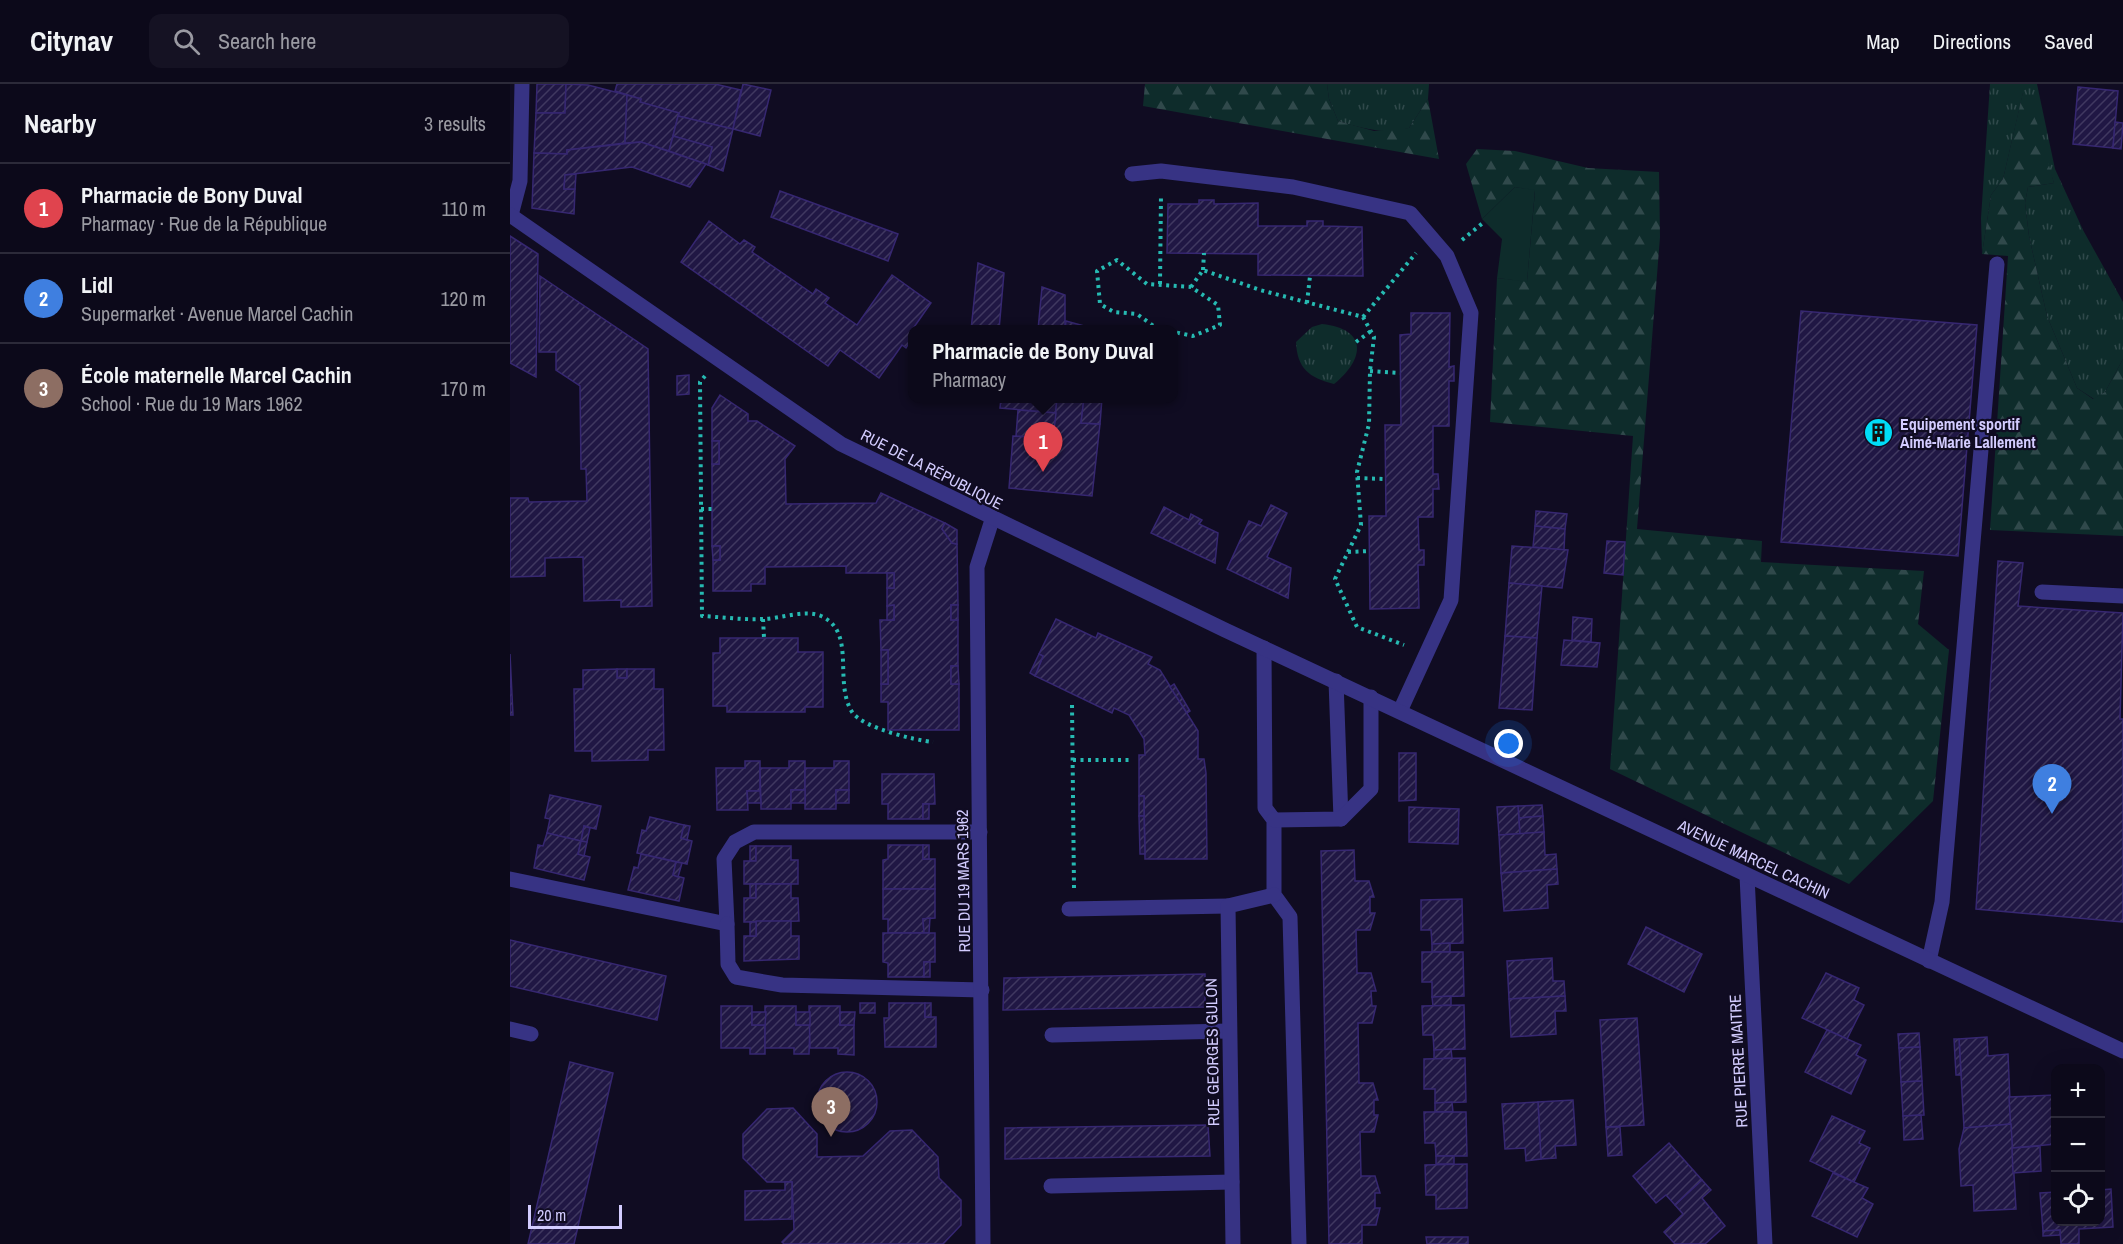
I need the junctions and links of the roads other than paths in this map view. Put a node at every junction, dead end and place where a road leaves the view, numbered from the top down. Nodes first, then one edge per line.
1 (522, 84) edge
2 (1132, 174) dead end
3 (511, 215) edge
4 (1996, 264) dead end
5 (992, 520) junction
6 (2042, 592) dead end
7 (2123, 596) edge
8 (1264, 648) junction
9 (1336, 681) junction
10 (1371, 697) junction
11 (1400, 711) junction
12 (1341, 819) junction
13 (1274, 820) junction
14 (980, 832) junction
15 (1747, 876) junction
16 (510, 879) edge
17 (1274, 895) junction
18 (1228, 906) junction
19 (1072, 909) road end
20 (727, 924) junction
21 (1929, 961) junction
22 (982, 990) junction
23 (510, 1029) edge
24 (1229, 1031) junction
25 (531, 1034) dead end
26 (1052, 1035) dead end
27 (2123, 1051) edge
28 (1232, 1182) junction
29 (1051, 1186) dead end
30 (983, 1244) edge
31 (1233, 1244) edge
32 (1299, 1244) edge
33 (1765, 1244) edge

1 - 3 street
2 - 11 street
3 - 5 street, RUE DE LA RÉPUBLIQUE
4 - 21 street
5 - 8 street, RUE DE LA RÉPUBLIQUE
5 - 14 street, RUE DU 19 MARS 1962
6 - 7 street
8 - 9 street, RUE DE LA RÉPUBLIQUE
8 - 13 street
9 - 10 street, RUE DE LA RÉPUBLIQUE
9 - 12 street
10 - 11 street, AVENUE MARCEL CACHIN
10 - 12 street
11 - 15 street, AVENUE MARCEL CACHIN
12 - 13 street
13 - 17 street
14 - 20 street
14 - 22 street, RUE DU 19 MARS 1962
15 - 21 street, AVENUE MARCEL CACHIN
15 - 33 street, RUE PIERRE MAITRE
16 - 20 street
17 - 18 street
17 - 32 street
18 - 19 street
18 - 24 street, RUE GEORGES GULON
20 - 22 street
21 - 27 street, AVENUE MARCEL CACHIN
22 - 30 street, RUE DU 19 MARS 1962
23 - 25 street
24 - 26 street
24 - 28 street, RUE GEORGES GULON
28 - 29 street
28 - 31 street, RUE GEORGES GULON

